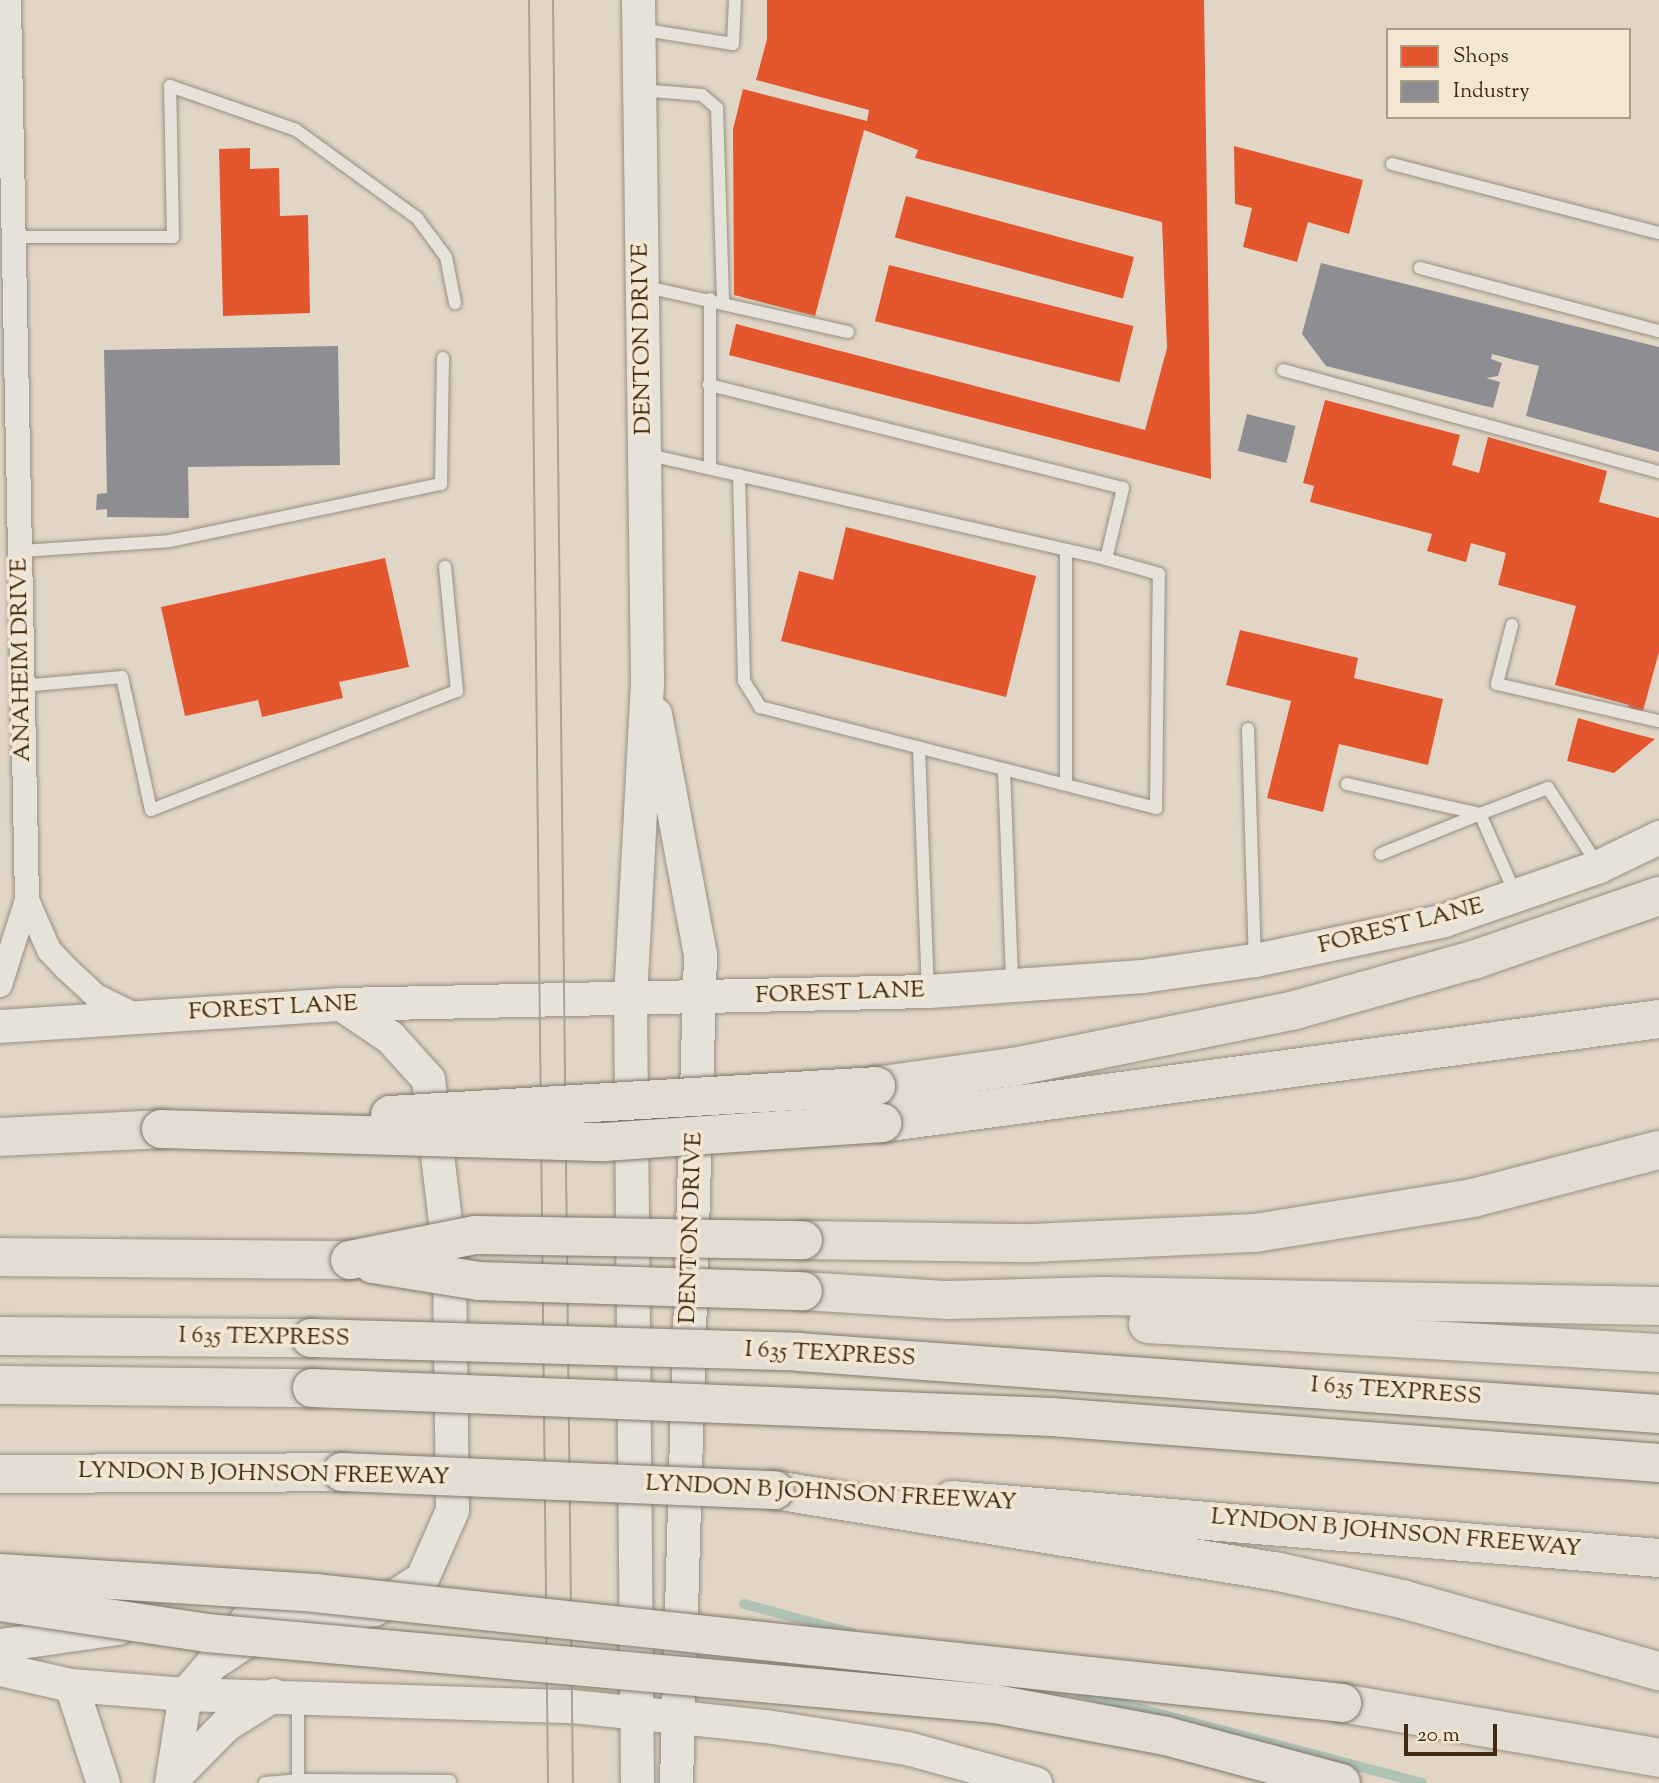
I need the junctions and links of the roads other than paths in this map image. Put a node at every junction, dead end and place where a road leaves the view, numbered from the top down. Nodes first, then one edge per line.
1 (9, 0) edge
2 (735, 0) edge
3 (638, 15) edge
4 (5, 59) edge
5 (639, 90) junction
6 (1392, 164) dead end
7 (1659, 233) edge
8 (14, 237) junction
9 (1420, 268) dead end
10 (642, 286) junction
11 (716, 300) junction
12 (455, 303) dead end
13 (1659, 331) edge
14 (848, 332) dead end
15 (443, 358) dead end
16 (1283, 370) dead end
17 (709, 385) junction
18 (9, 445) edge
19 (644, 453) junction
20 (710, 468) junction
21 (1659, 472) edge
22 (739, 475) junction
23 (20, 551) junction
24 (1066, 551) junction
25 (1106, 559) junction
26 (445, 567) dead end
27 (1512, 625) dead end
28 (647, 678) junction
29 (23, 685) junction
30 (1659, 721) edge
31 (1248, 729) dead end
32 (919, 748) junction
33 (1004, 770) junction
34 (1347, 784) dead end
35 (1066, 785) junction
36 (1480, 814) junction
37 (1659, 837) edge
38 (1381, 854) dead end
39 (1599, 866) junction
40 (1659, 896) edge
41 (1516, 897) junction
42 (27, 900) junction
43 (1255, 960) junction
44 (0, 985) edge
45 (1012, 987) junction
46 (928, 991) junction
47 (630, 997) junction
48 (700, 998) junction
49 (341, 1004) junction
50 (137, 1016) junction
51 (1659, 1019) edge
52 (0, 1026) edge
53 (161, 1129) junction
54 (0, 1137) edge
55 (1659, 1150) edge
56 (0, 1257) edge
57 (333, 1260) junction
58 (948, 1300) junction
59 (1659, 1306) edge
60 (0, 1336) edge
61 (1659, 1353) edge
62 (0, 1385) edge
63 (1659, 1414) edge
64 (1659, 1463) edge
65 (0, 1474) edge
66 (775, 1490) junction
67 (1659, 1558) edge
68 (0, 1573) edge
69 (0, 1602) edge
70 (274, 1622) junction
71 (0, 1645) edge
72 (0, 1669) edge
73 (1659, 1671) edge
74 (71, 1685) junction
75 (185, 1694) junction
76 (286, 1696) junction
77 (636, 1713) junction
78 (675, 1717) junction
79 (1659, 1758) edge
80 (298, 1780) junction
81 (171, 1781) edge
82 (450, 1782) edge
83 (103, 1783) edge
84 (265, 1783) edge
85 (637, 1783) edge
86 (676, 1783) edge
87 (1035, 1783) edge
88 (1341, 1783) edge

1 - 4 street, ANAHEIM DRIVE
2 - 3 lane
3 - 5 main road, DENTON DRIVE
4 - 8 street, ANAHEIM DRIVE
5 - 10 main road, DENTON DRIVE
5 - 11 lane
6 - 7 lane
8 - 12 lane
8 - 18 street, ANAHEIM DRIVE
9 - 13 lane
10 - 11 lane
10 - 19 main road, DENTON DRIVE
11 - 14 lane
11 - 17 lane
15 - 23 lane
16 - 21 lane
17 - 20 lane
17 - 25 lane
18 - 23 street, ANAHEIM DRIVE
19 - 20 lane
19 - 28 main road, DENTON DRIVE
20 - 22 lane
22 - 24 lane
22 - 32 lane
23 - 29 street, ANAHEIM DRIVE
24 - 25 lane
24 - 35 lane
25 - 35 lane
26 - 29 lane
27 - 30 lane
28 - 47 main road, DENTON DRIVE
28 - 48 main road, DENTON DRIVE
29 - 42 street, ANAHEIM DRIVE
31 - 43 lane
32 - 33 lane
32 - 46 lane
33 - 35 lane
33 - 45 lane
34 - 36 lane
36 - 38 lane
36 - 39 lane
36 - 41 lane
37 - 39 main road, FOREST LANE
39 - 41 main road, FOREST LANE
40 - 53 highway, bridge
41 - 43 main road, FOREST LANE
42 - 44 street, ANAHEIM DRIVE
42 - 50 street, ANAHEIM DRIVE
43 - 45 main road, FOREST LANE
45 - 46 main road, FOREST LANE
46 - 48 main road, FOREST LANE
47 - 48 main road, FOREST LANE
47 - 49 main road, FOREST LANE
47 - 77 main road, DENTON DRIVE
48 - 78 main road, DENTON DRIVE
49 - 50 main road, FOREST LANE
49 - 70 main road
50 - 52 main road, FOREST LANE
51 - 53 highway, bridge
53 - 54 highway
55 - 57 highway, bridge
56 - 57 highway
57 - 58 highway, bridge
58 - 59 highway
58 - 61 highway
60 - 63 highway, I 635 TEXPRESS, bridge
62 - 64 highway, I 635 TEXPRESS, bridge
65 - 66 highway, LYNDON B JOHNSON FREEWAY, bridge
66 - 67 highway, LYNDON B JOHNSON FREEWAY
66 - 73 highway
68 - 79 highway, bridge
69 - 88 highway, bridge
70 - 71 main road
70 - 75 main road
72 - 74 main road
74 - 75 main road
74 - 83 main road
75 - 76 main road
75 - 81 main road
76 - 77 main road
76 - 80 lane
76 - 81 main road
77 - 78 main road
77 - 85 main road, DENTON DRIVE
78 - 86 main road, DENTON DRIVE
78 - 87 main road
80 - 82 lane
80 - 84 lane

